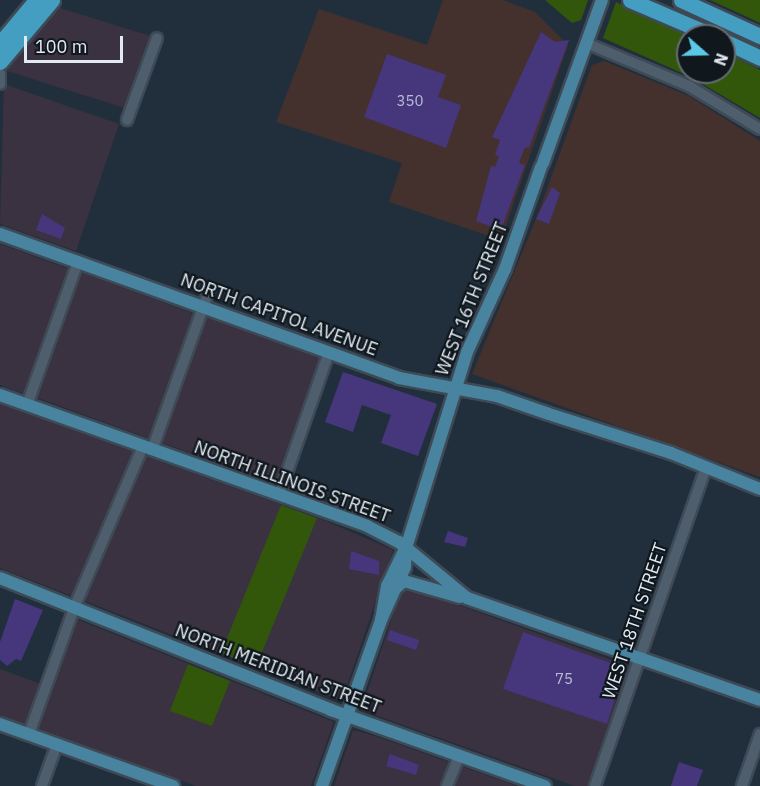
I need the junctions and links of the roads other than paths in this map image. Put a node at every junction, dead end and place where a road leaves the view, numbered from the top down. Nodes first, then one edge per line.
1 (24, 0) edge
2 (36, 0) edge
3 (52, 0) edge
4 (602, 0) edge
5 (631, 0) edge
6 (681, 0) edge
7 (686, 24) edge
8 (0, 29) edge
9 (760, 36) edge
10 (157, 38) dead end
11 (586, 43) junction
12 (0, 44) edge
13 (736, 47) edge
14 (760, 58) edge
15 (1, 74) edge
16 (127, 120) dead end
17 (760, 129) edge
18 (0, 234) edge
19 (78, 262) junction
20 (206, 299) junction
21 (329, 352) junction
22 (455, 388) junction
23 (0, 395) edge
24 (27, 405) junction
25 (148, 448) junction
26 (706, 467) junction
27 (760, 489) edge
28 (279, 495) junction
29 (406, 548) junction
30 (0, 578) edge
31 (397, 587) junction
32 (467, 598) junction
33 (74, 608) junction
34 (381, 620) junction
35 (640, 658) junction
36 (760, 700) edge
37 (347, 716) junction
38 (0, 724) edge
39 (29, 734) junction
40 (760, 734) edge
41 (57, 744) junction
42 (459, 756) junction
43 (42, 786) edge
44 (174, 786) edge
45 (322, 786) edge
46 (447, 786) edge
47 (545, 786) edge
48 (595, 786) edge
49 (742, 786) edge

1 - 8 highway
2 - 12 highway
3 - 15 highway
4 - 11 main road, WEST 16TH STREET
5 - 7 highway
6 - 9 highway
10 - 16 street
11 - 17 street
11 - 22 main road, WEST 16TH STREET
13 - 14 highway
18 - 19 main road, NORTH CAPITOL AVENUE
19 - 20 main road, NORTH CAPITOL AVENUE
19 - 24 street
20 - 21 main road, NORTH CAPITOL AVENUE
20 - 25 street
21 - 22 main road, NORTH CAPITOL AVENUE
21 - 28 street
22 - 26 main road, NORTH CAPITOL AVENUE
22 - 29 main road, WEST 16TH STREET
23 - 24 main road, NORTH ILLINOIS STREET
24 - 25 main road, NORTH ILLINOIS STREET
25 - 28 main road, NORTH ILLINOIS STREET
25 - 33 street
26 - 27 main road, NORTH CAPITOL AVENUE
26 - 35 street, WEST 18TH STREET
28 - 29 main road, NORTH ILLINOIS STREET
29 - 31 main road, WEST 16TH STREET
29 - 32 main road, NORTH ILLINOIS STREET
29 - 34 main road, WEST 16TH STREET
30 - 33 main road, NORTH MERIDIAN STREET
31 - 32 main road
31 - 34 main road, WEST 16TH STREET
32 - 35 main road, NORTH ILLINOIS STREET
33 - 37 main road, NORTH MERIDIAN STREET
33 - 39 street
34 - 37 main road, WEST 16TH STREET
35 - 36 main road, NORTH ILLINOIS STREET
35 - 48 street, WEST 18TH STREET
37 - 42 main road, NORTH MERIDIAN STREET
37 - 45 main road, WEST 16TH STREET
38 - 39 main road
39 - 41 main road
40 - 49 street
41 - 43 street
41 - 44 main road
42 - 46 street
42 - 47 main road, NORTH MERIDIAN STREET

